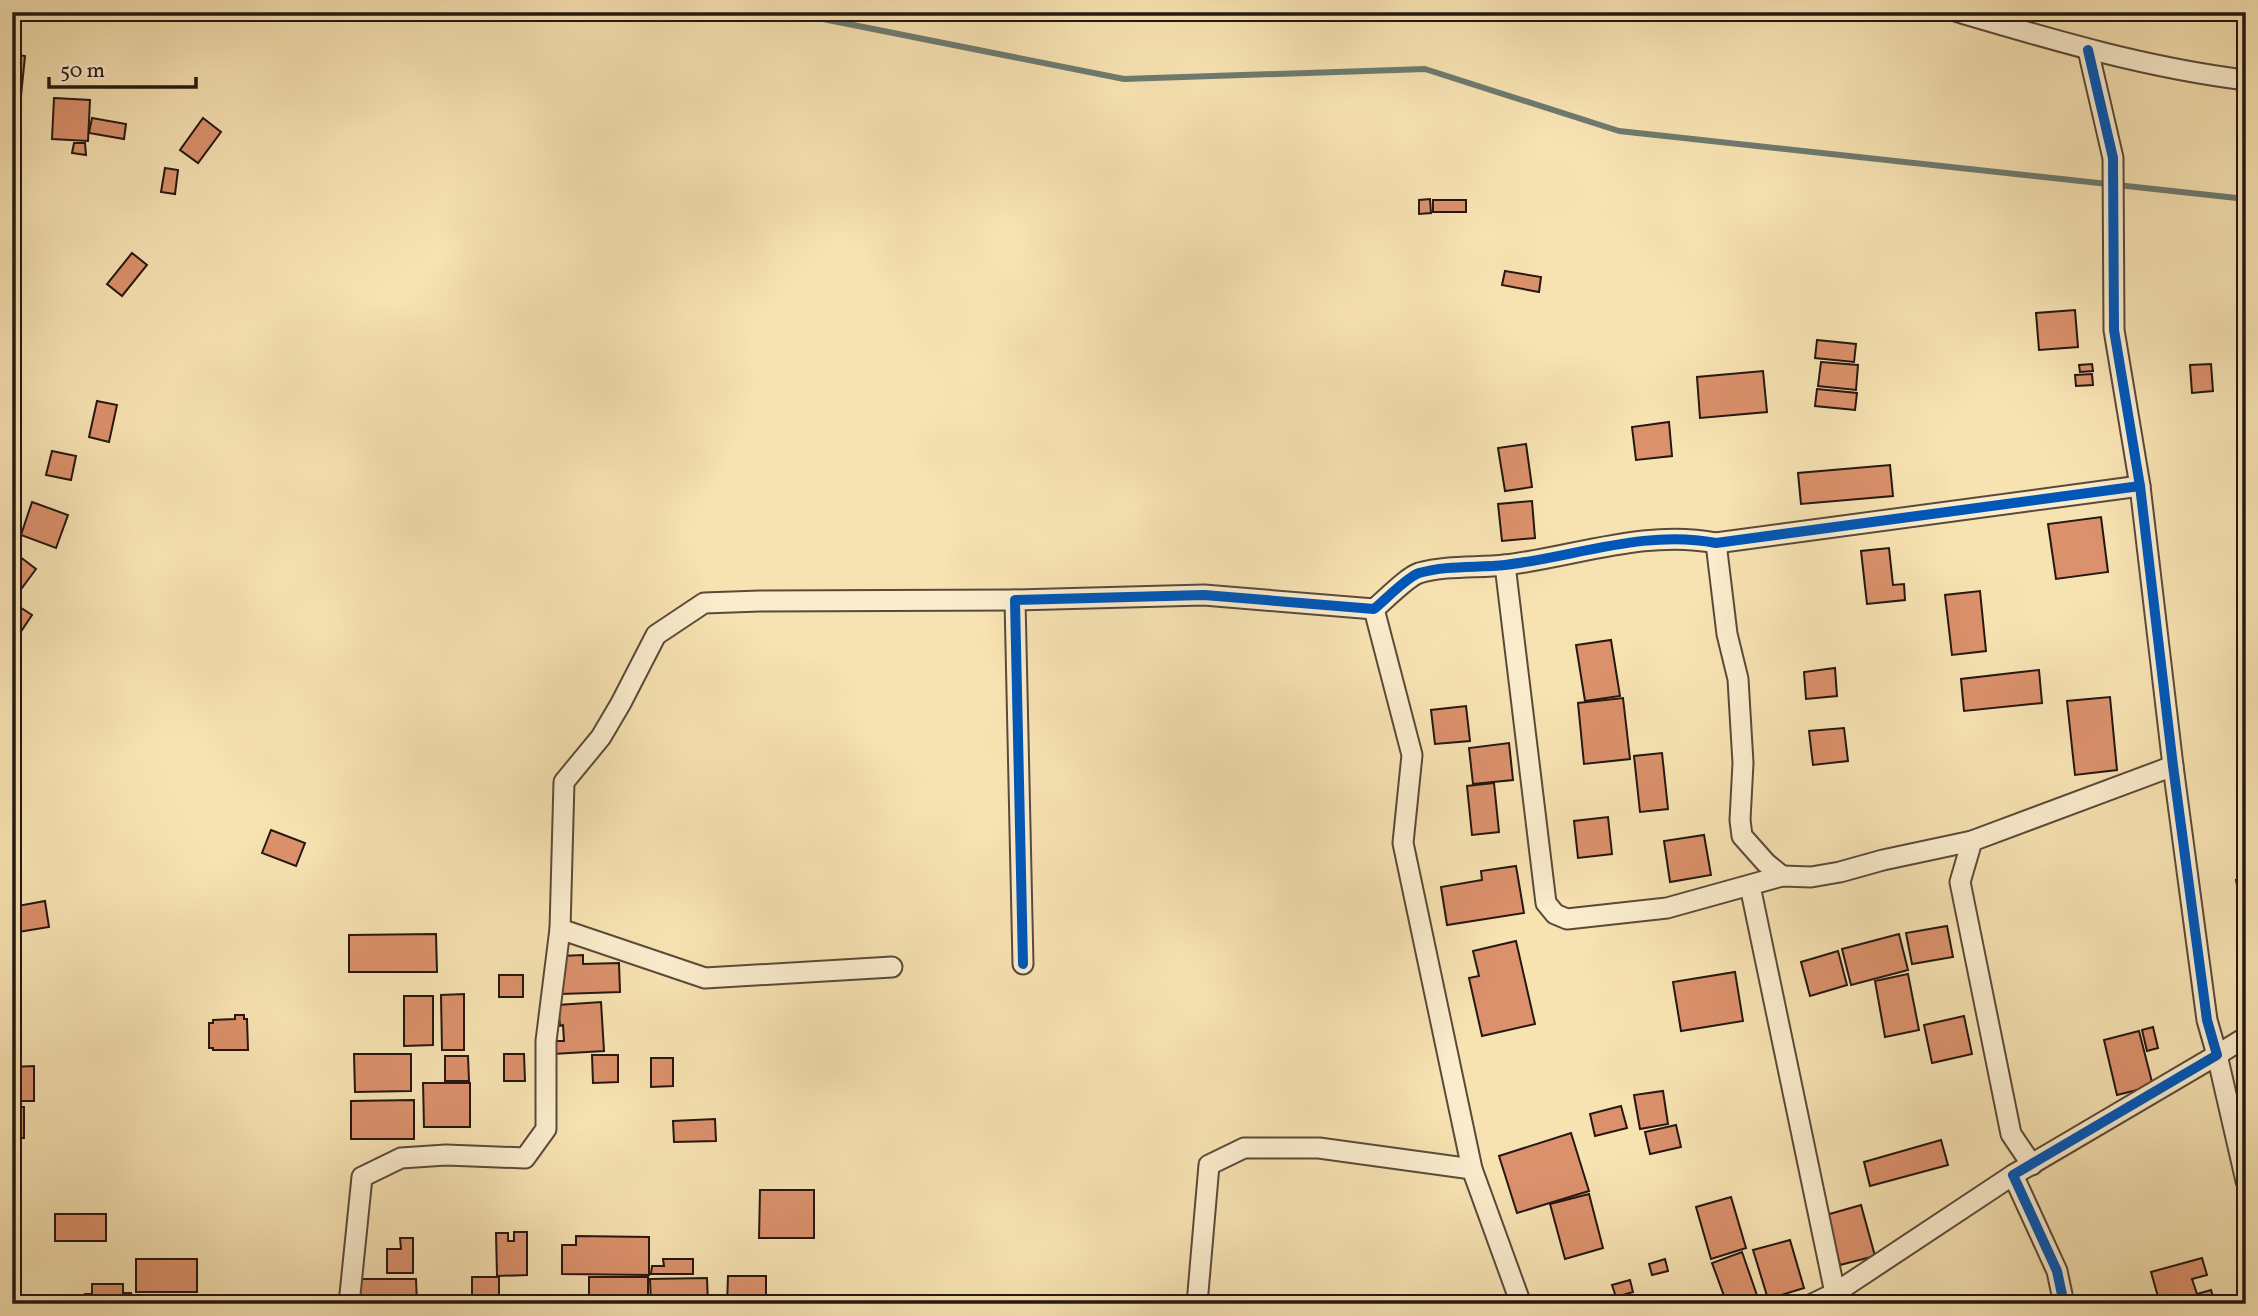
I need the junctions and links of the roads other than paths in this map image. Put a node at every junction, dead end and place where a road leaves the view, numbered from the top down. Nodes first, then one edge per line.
1 (1958, 12) edge
2 (2088, 50) junction
3 (2246, 80) edge
4 (2140, 486) junction
5 (1716, 542) junction
6 (1505, 565) junction
7 (1015, 600) junction
8 (1374, 610) junction
9 (2173, 765) junction
10 (1972, 841) junction
11 (1782, 876) junction
12 (1750, 886) junction
13 (560, 929) junction
14 (1023, 964) dead end
15 (892, 967) dead end
16 (2246, 1037) edge
17 (2217, 1055) junction
18 (2032, 1165) junction
19 (1472, 1169) junction
20 (2013, 1175) junction
21 (2246, 1181) edge
22 (1836, 1299) edge
23 (349, 1304) edge
24 (1197, 1304) edge
25 (1521, 1304) edge
26 (1812, 1304) edge
27 (2064, 1304) edge

1 - 2 street
2 - 3 street
2 - 4 street
4 - 5 street
4 - 9 street
5 - 6 street
5 - 11 street
6 - 8 street
6 - 12 street
7 - 8 street
7 - 13 street
7 - 14 street
8 - 19 street
9 - 10 street
9 - 17 street
10 - 11 street
10 - 18 street
11 - 12 street
12 - 22 street
13 - 15 street
13 - 23 street
16 - 17 street
17 - 18 street
17 - 21 street
18 - 20 street
19 - 24 street
19 - 25 street
20 - 22 street
20 - 27 street
22 - 26 street

